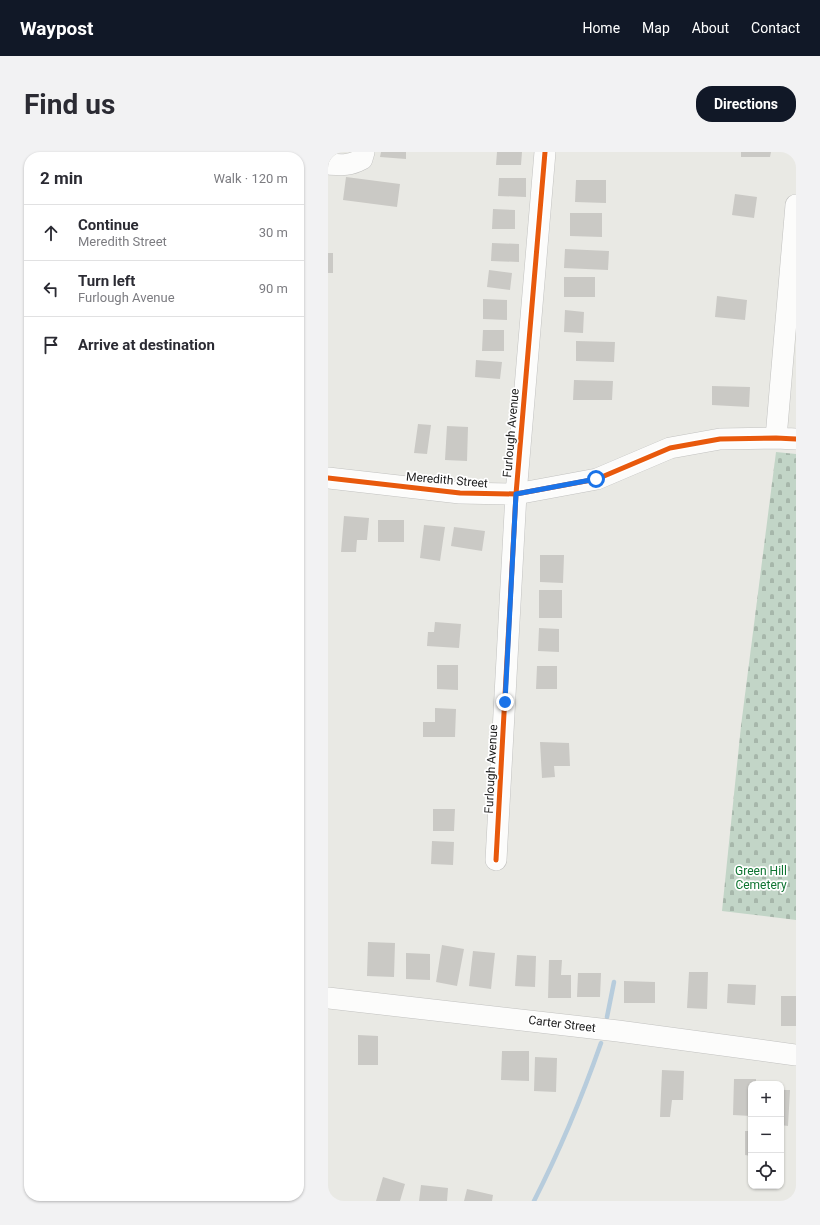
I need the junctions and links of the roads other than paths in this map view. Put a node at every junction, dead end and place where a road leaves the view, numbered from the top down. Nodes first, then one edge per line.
1 (364, 152) edge
2 (545, 152) edge
3 (328, 164) edge
4 (796, 205) edge
5 (786, 438) edge
6 (328, 478) edge
7 (516, 494) junction
8 (496, 860) dead end
9 (328, 998) edge
10 (796, 1055) edge

1 - 3 street
2 - 7 street, Furlough Avenue
4 - 5 street
5 - 7 street, Meredith Street
6 - 7 street, Meredith Street
7 - 8 street, Furlough Avenue
9 - 10 street, Carter Street

